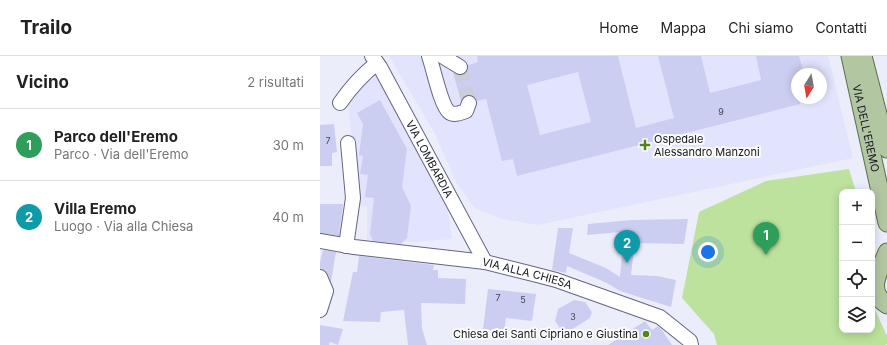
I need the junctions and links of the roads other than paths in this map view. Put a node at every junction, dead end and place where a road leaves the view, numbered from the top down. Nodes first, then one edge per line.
1 (429, 56) edge
2 (442, 56) edge
3 (850, 56) edge
4 (863, 56) edge
5 (374, 60) edge
6 (460, 67) tunnel mouth
7 (340, 103) dead end
8 (470, 103) dead end
9 (348, 143) dead end
10 (887, 149) edge
11 (887, 223) edge
12 (320, 241) edge
13 (346, 246) junction
14 (887, 252) edge
15 (485, 262) junction
16 (884, 266) edge
17 (320, 277) edge
18 (885, 307) edge
19 (320, 310) edge
20 (692, 345) edge

1 - 8 street
2 - 6 street
3 - 11 main road, VIA DELL'EREMO
4 - 10 main road, VIA DELL'EREMO
5 - 7 street
5 - 15 street, VIA LOMBARDIA
9 - 13 street
12 - 13 street, VIA ALLA CHIESA
13 - 15 street, VIA ALLA CHIESA
14 - 16 main road
15 - 20 street, VIA ALLA CHIESA
16 - 18 main road
17 - 19 street

